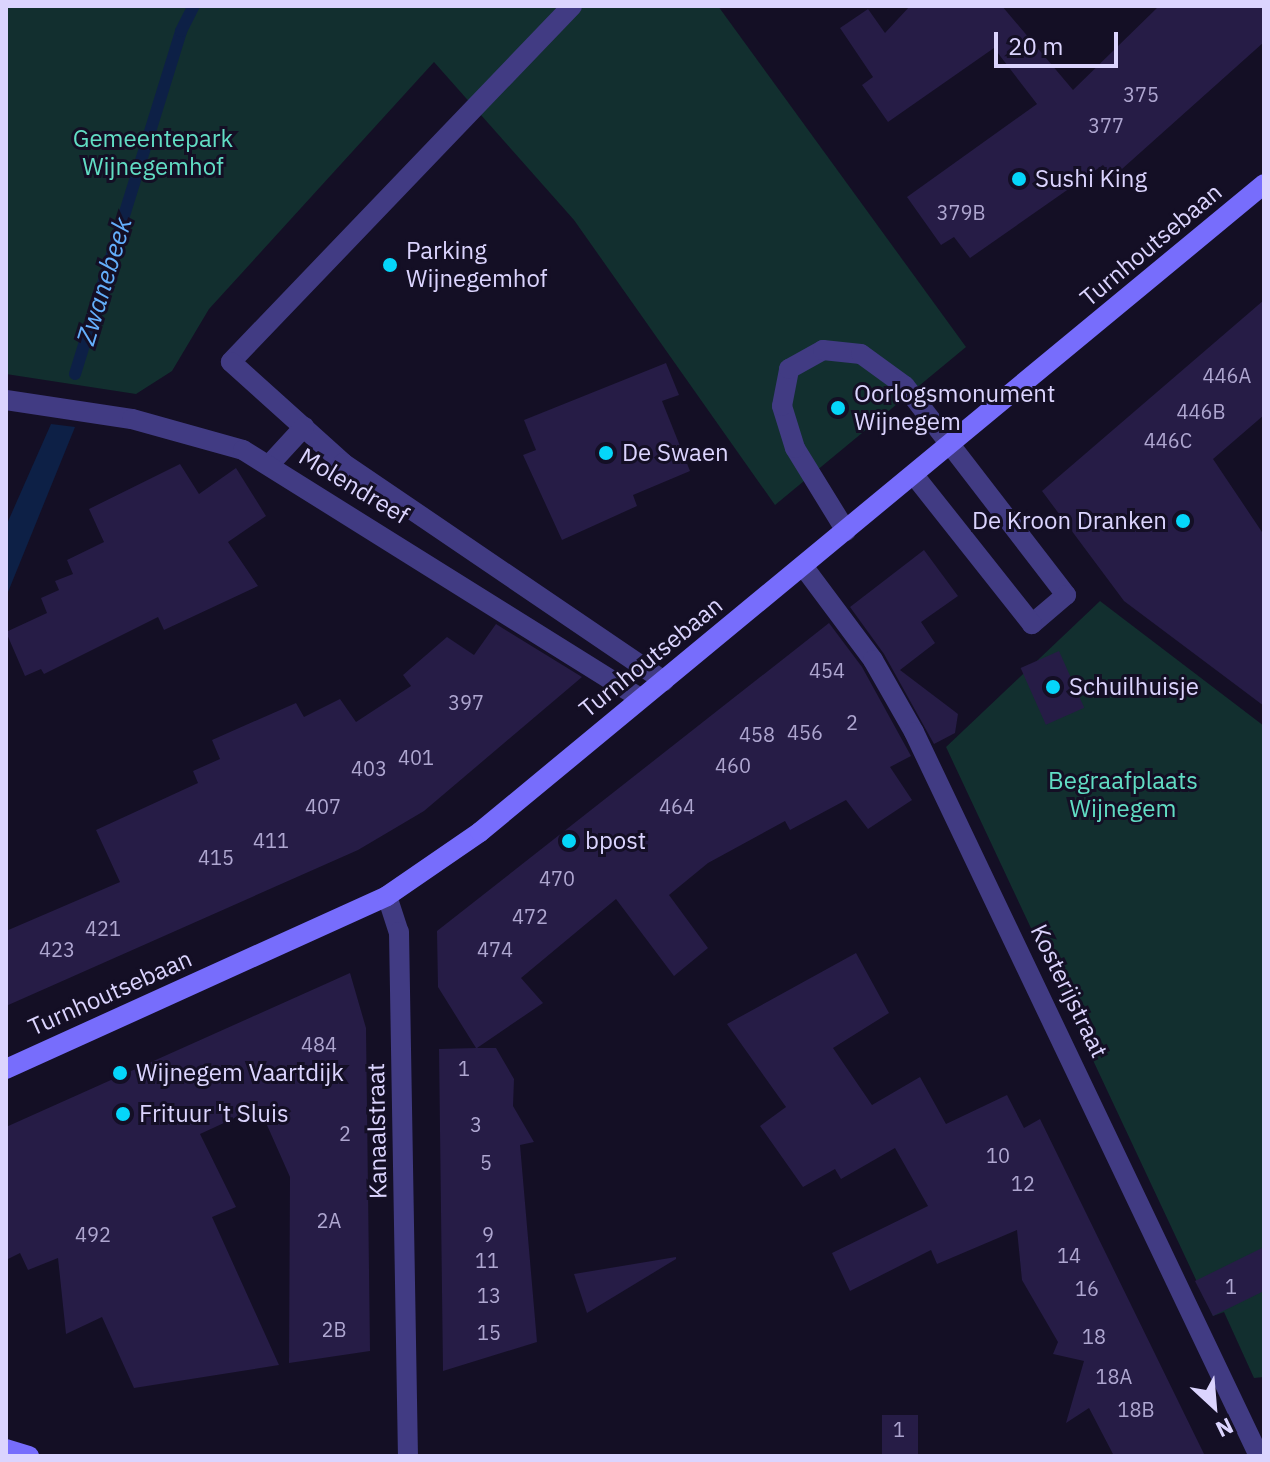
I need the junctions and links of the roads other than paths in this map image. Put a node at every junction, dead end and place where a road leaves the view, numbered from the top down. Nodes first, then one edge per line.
1 (572, 6) edge
2 (1264, 184) edge
3 (6, 400) edge
4 (304, 427) junction
5 (953, 444) junction
6 (269, 465) junction
7 (914, 475) junction
8 (846, 531) junction
9 (803, 566) junction
10 (664, 681) junction
11 (641, 699) junction
12 (387, 896) junction
13 (6, 1069) edge
14 (6, 1449) edge
15 (29, 1456) edge
16 (408, 1456) edge
17 (1259, 1456) edge

1 - 4 street
2 - 5 main road, Turnhoutsebaan
3 - 6 street, Molendreef
4 - 6 street
4 - 10 street
5 - 7 main road, Turnhoutsebaan
5 - 7 street
5 - 8 street
6 - 11 street, Molendreef
7 - 8 main road, Turnhoutsebaan
8 - 9 main road, Turnhoutsebaan
9 - 10 main road, Turnhoutsebaan
9 - 17 street, Kosterijstraat
10 - 11 main road, Turnhoutsebaan
11 - 12 main road, Turnhoutsebaan
12 - 13 main road, Turnhoutsebaan
12 - 16 street, Kanaalstraat
14 - 15 main road

